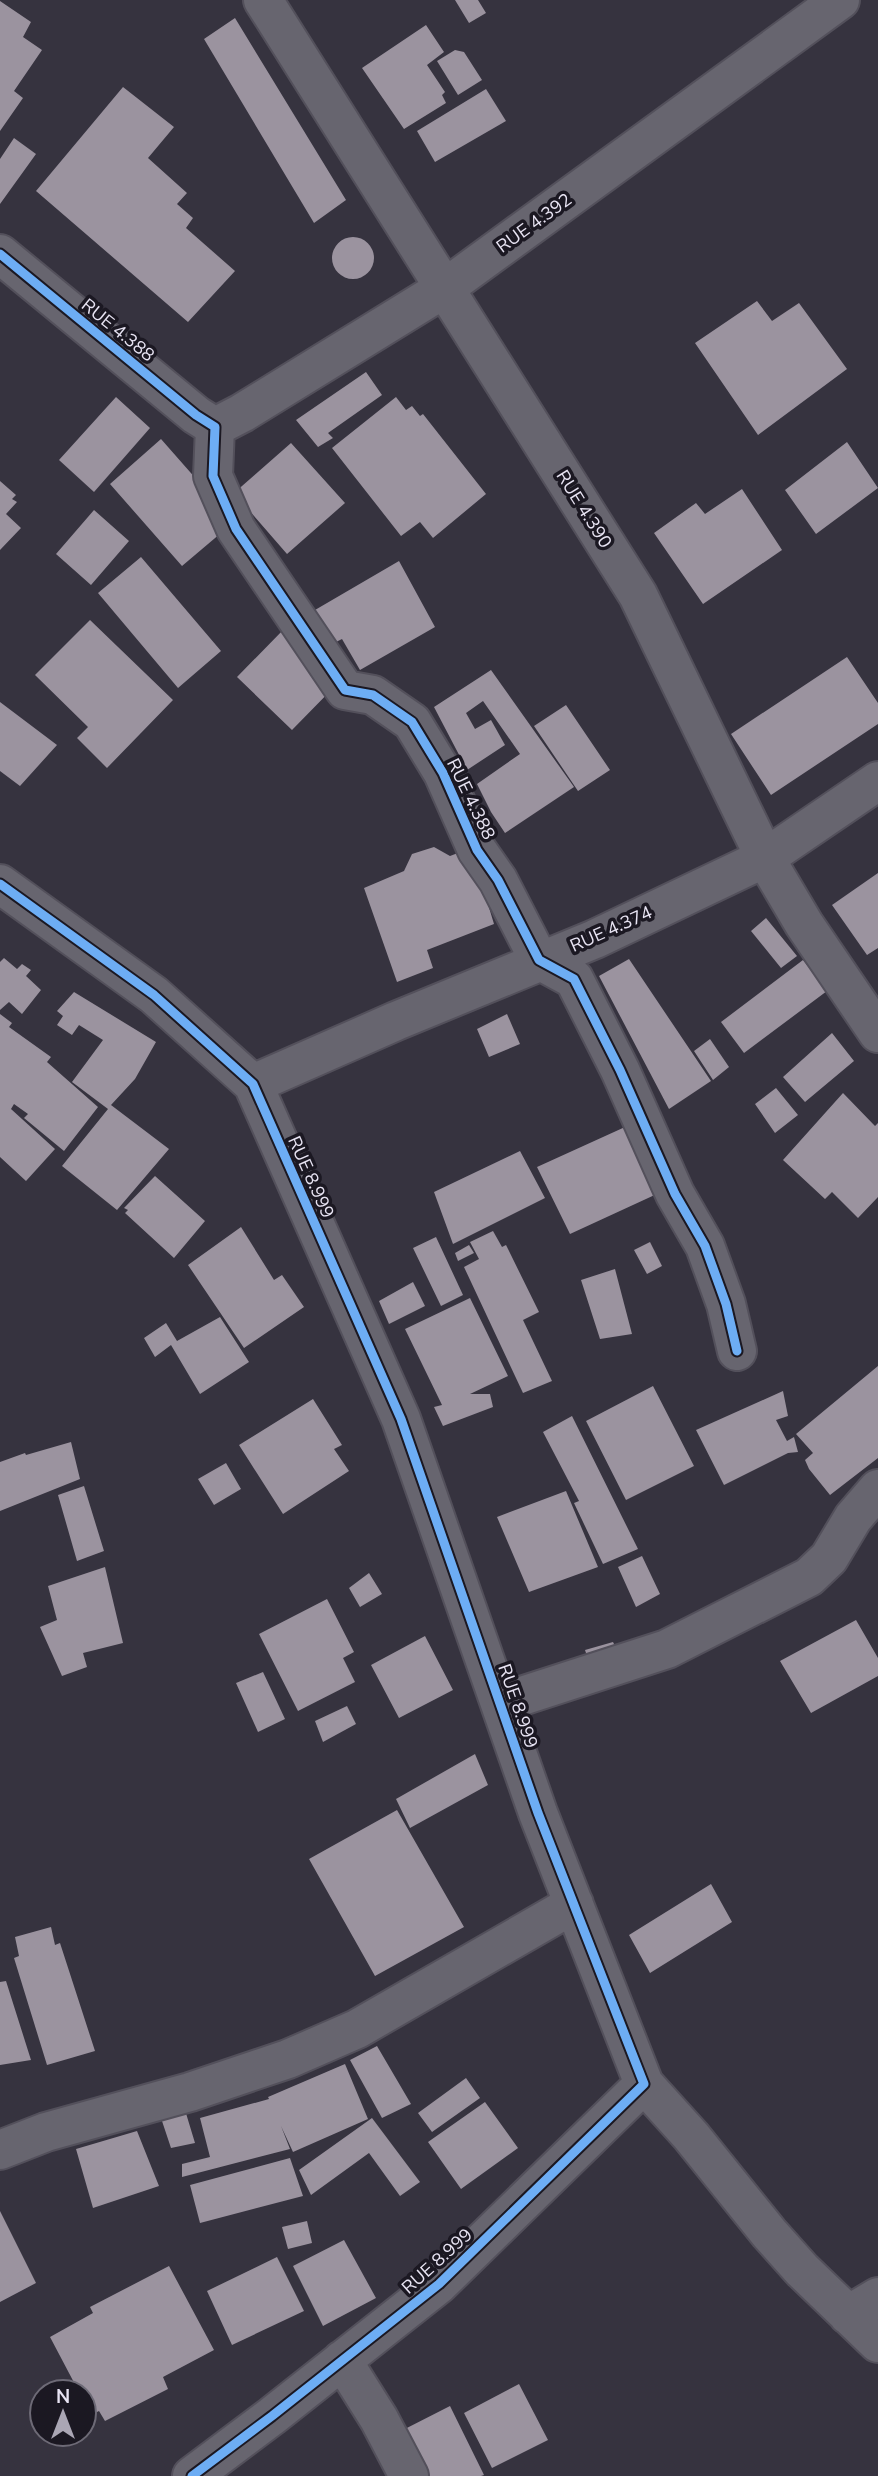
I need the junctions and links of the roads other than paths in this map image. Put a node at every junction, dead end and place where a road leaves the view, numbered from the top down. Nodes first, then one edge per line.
1 (263, 0) edge
2 (840, 0) edge
3 (4, 264) edge
4 (445, 288) junction
5 (215, 427) junction
6 (878, 781) edge
7 (765, 858) junction
8 (0, 884) edge
9 (539, 960) junction
10 (878, 1032) edge
11 (253, 1084) junction
12 (737, 1351) dead end
13 (878, 1489) edge
14 (500, 1703) junction
15 (574, 1904) junction
16 (644, 2084) junction
17 (0, 2150) edge
18 (863, 2306) edge
19 (878, 2343) edge
20 (342, 2360) junction
21 (192, 2476) edge
22 (409, 2476) edge

1 - 4 street, RUE 4.390
2 - 4 street, RUE 4.392
3 - 5 street, RUE 4.388
4 - 5 street, RUE 4.392
4 - 7 street, RUE 4.390
5 - 9 street, RUE 4.388
6 - 7 street, RUE 4.374
7 - 9 street, RUE 4.374
7 - 10 street, RUE 4.390
8 - 11 street, RUE 8.999
9 - 11 street, RUE 4.374
9 - 12 street
11 - 14 street, RUE 8.999
13 - 14 street
14 - 15 street, RUE 8.999
15 - 16 street, RUE 8.999
15 - 17 street
16 - 18 street
16 - 20 street, RUE 8.999
18 - 19 street
20 - 21 street, RUE 8.999
20 - 22 street

